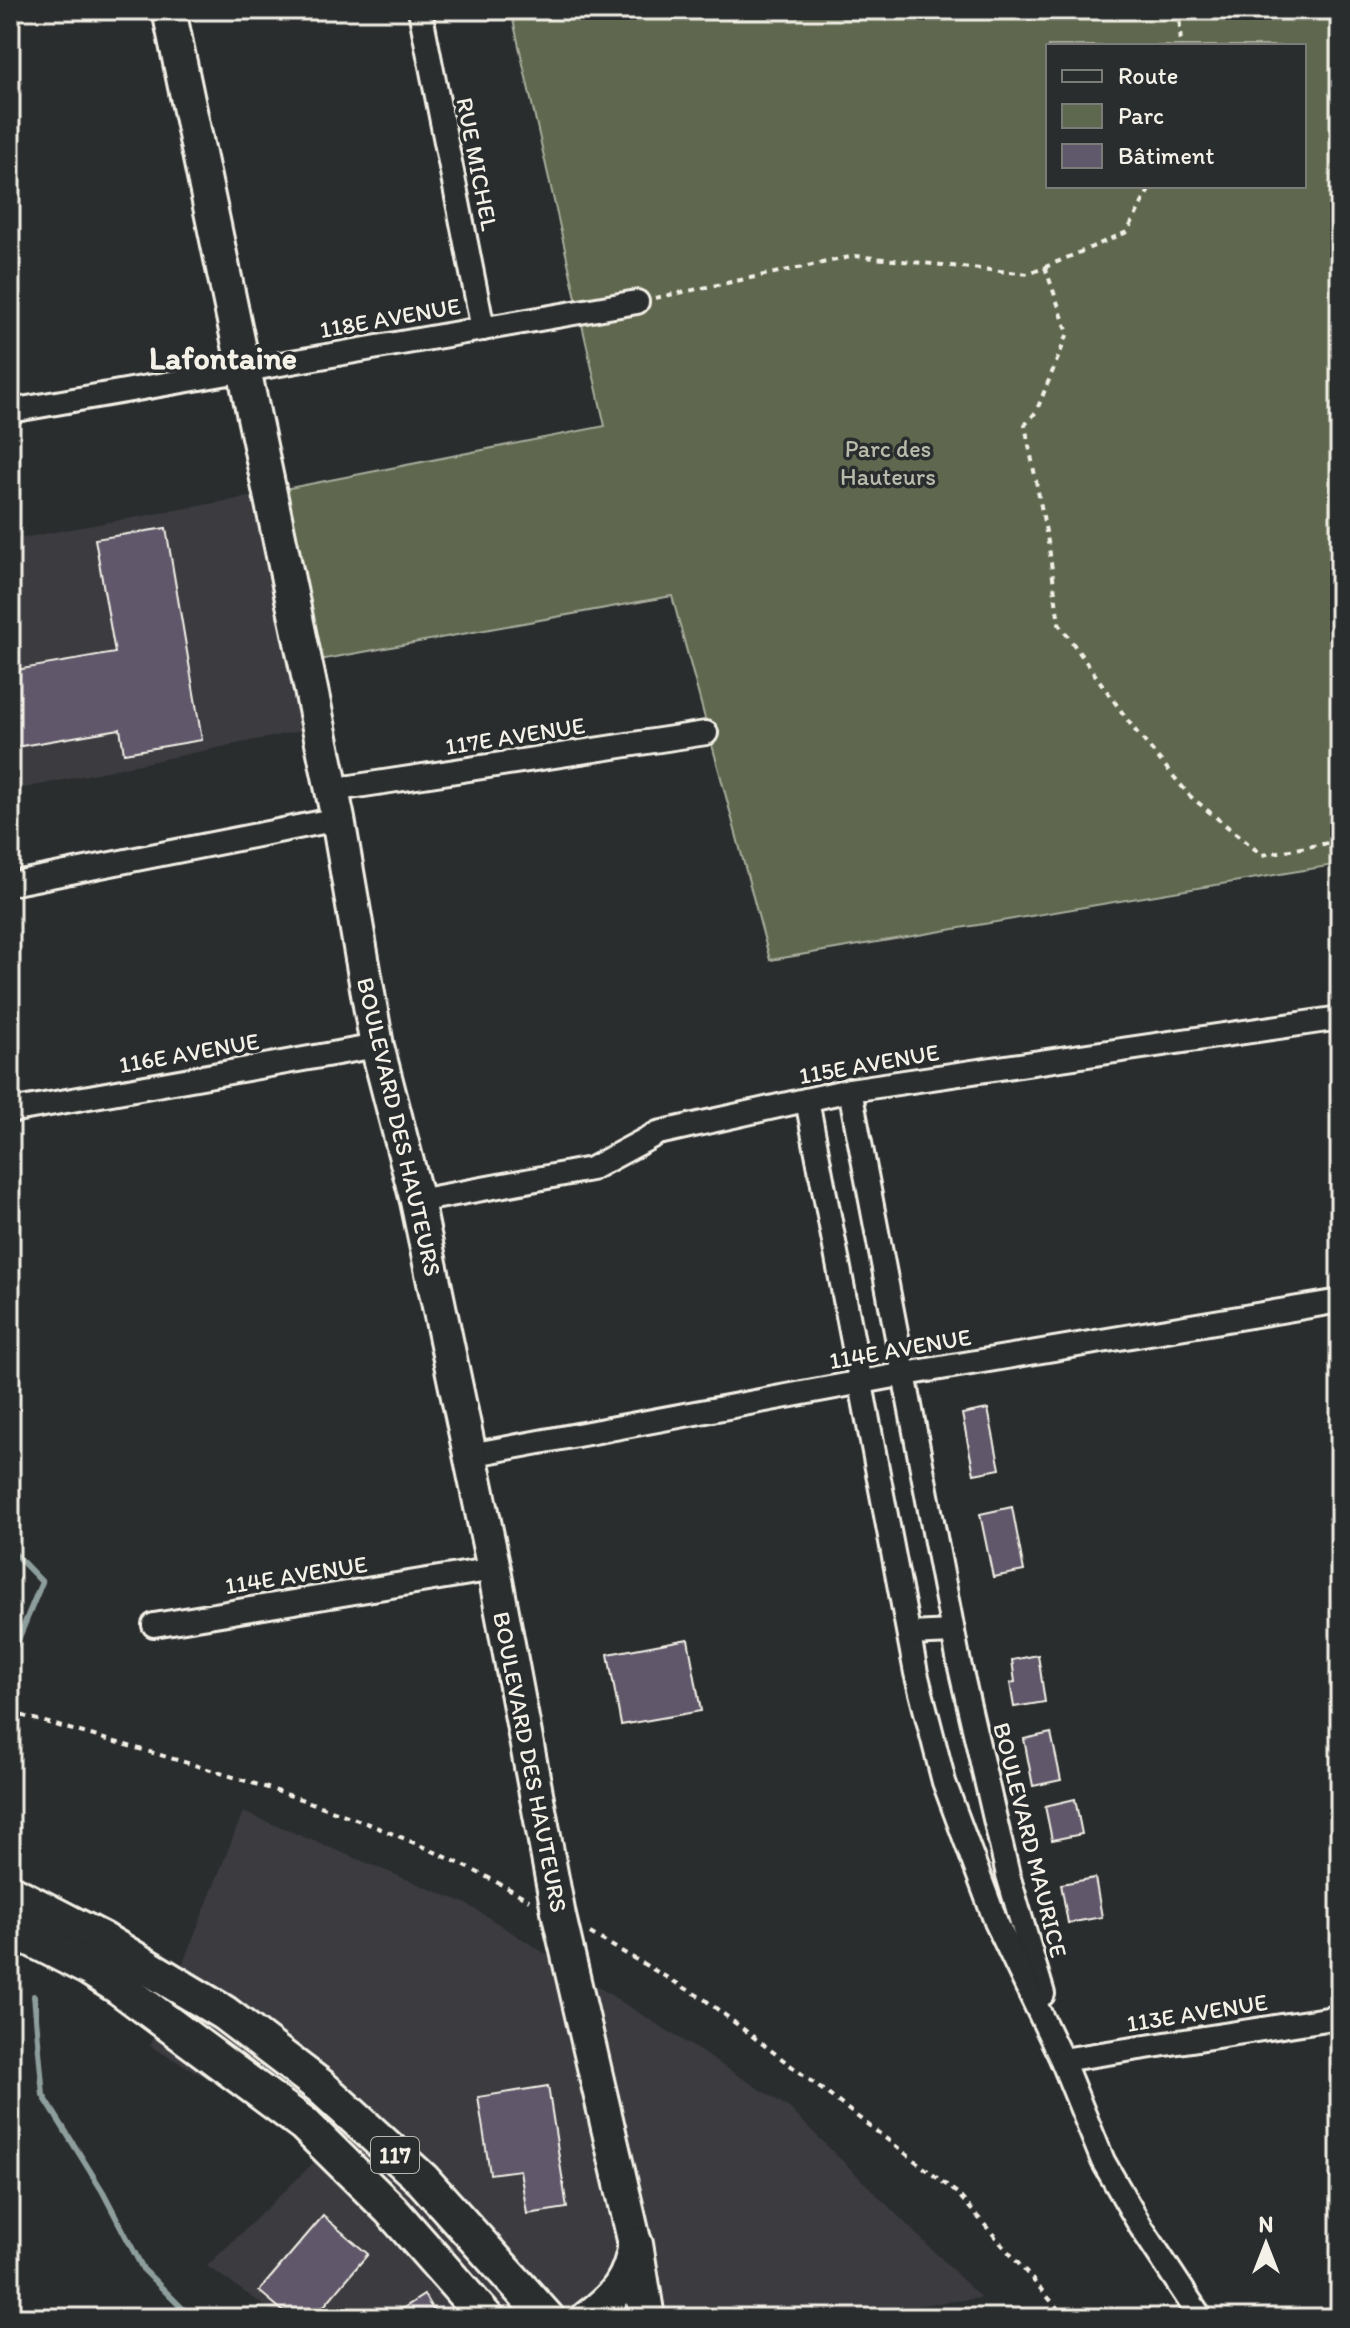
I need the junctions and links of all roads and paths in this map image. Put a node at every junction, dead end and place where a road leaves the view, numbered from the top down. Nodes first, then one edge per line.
1 (169, 10) edge
2 (420, 10) edge
3 (1179, 10) edge
4 (1181, 44) edge
5 (1150, 188) edge
6 (1045, 267) junction
7 (637, 302) joint
8 (483, 329) junction
9 (244, 370) junction
10 (10, 411) edge
11 (706, 733) dead end
12 (334, 805) junction
13 (1340, 841) edge
14 (10, 884) edge
15 (1340, 1018) edge
16 (377, 1046) junction
17 (850, 1090) junction
18 (807, 1100) junction
19 (10, 1111) edge
20 (417, 1201) junction
21 (1340, 1301) edge
22 (905, 1374) junction
23 (860, 1382) junction
24 (470, 1455) junction
25 (494, 1569) junction
26 (154, 1625) dead end
27 (953, 1632) junction
28 (909, 1634) junction
29 (10, 1712) edge
30 (10, 1892) edge
31 (539, 1906) dead end
32 (10, 1928) edge
33 (589, 1932) dead end
34 (1340, 2017) edge
35 (1062, 2060) junction
36 (635, 2244) junction
37 (486, 2318) edge
38 (547, 2318) edge
39 (587, 2318) edge
40 (647, 2318) edge
41 (1066, 2318) edge
42 (1201, 2318) edge

1 - 9 main road, BOULEVARD DES HAUTEURS
2 - 8 street, RUE MICHEL
3 - 4 path
5 - 6 path
6 - 7 path
6 - 13 path
7 - 8 street, 118E AVENUE
8 - 9 street, 118E AVENUE
9 - 10 street, 118E AVENUE
9 - 12 main road, BOULEVARD DES HAUTEURS
11 - 12 street, 117E AVENUE
12 - 14 street, 117E AVENUE
12 - 16 main road, BOULEVARD DES HAUTEURS
15 - 17 street, 115E AVENUE
16 - 19 street, 116E AVENUE
16 - 20 main road, BOULEVARD DES HAUTEURS
17 - 18 street, 115E AVENUE
17 - 22 street, BOULEVARD MAURICE
18 - 20 street, 115E AVENUE
18 - 23 street, BOULEVARD MAURICE
20 - 24 main road, BOULEVARD DES HAUTEURS
21 - 22 street, 114E AVENUE
22 - 23 street, 114E AVENUE
22 - 27 street, BOULEVARD MAURICE
23 - 24 street, 114E AVENUE
23 - 28 street, BOULEVARD MAURICE
24 - 25 main road, BOULEVARD DES HAUTEURS
25 - 26 street, 114E AVENUE
25 - 36 main road, BOULEVARD DES HAUTEURS
27 - 28 street
27 - 35 street, BOULEVARD MAURICE
28 - 35 street, BOULEVARD MAURICE
29 - 31 path
30 - 38 main road, 117
32 - 37 main road, 117
33 - 41 path
34 - 35 street, 113E AVENUE
35 - 42 street, BOULEVARD MAURICE
36 - 39 main road
36 - 40 main road

